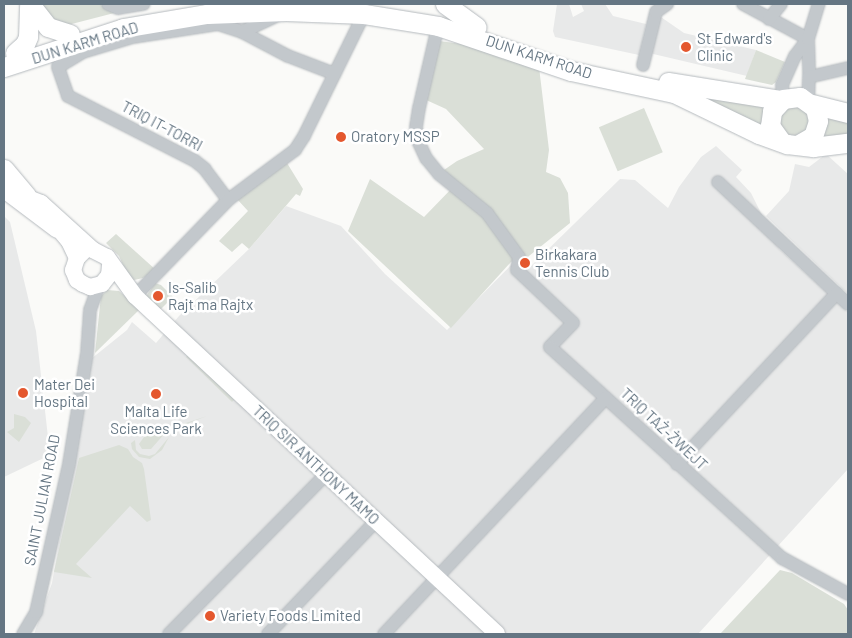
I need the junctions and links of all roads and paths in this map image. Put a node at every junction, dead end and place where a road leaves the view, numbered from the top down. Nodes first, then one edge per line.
1 (30, 4) edge
2 (144, 4) edge
3 (226, 4) edge
4 (445, 4) edge
5 (667, 4) edge
6 (781, 4) edge
7 (819, 4) edge
8 (747, 5) edge
9 (113, 6) edge
10 (371, 9) edge
11 (286, 11) junction
12 (768, 19) junction
13 (438, 26) junction
14 (477, 27) junction
15 (242, 32) junction
16 (70, 34) junction
17 (808, 39) junction
18 (10, 54) edge
19 (644, 65) dead end
20 (4, 67) edge
21 (848, 68) edge
22 (336, 74) junction
23 (809, 77) junction
24 (68, 96) joint
25 (781, 100) junction
26 (810, 102) junction
27 (848, 113) edge
28 (790, 143) junction
29 (848, 143) edge
30 (4, 169) edge
31 (4, 177) edge
32 (718, 182) dead end
33 (4, 188) edge
34 (28, 198) junction
35 (228, 200) junction
36 (57, 228) junction
37 (93, 250) junction
38 (76, 258) junction
39 (110, 264) junction
40 (94, 284) junction
41 (837, 293) junction
42 (135, 296) junction
43 (848, 304) edge
44 (606, 398) junction
45 (677, 464) junction
46 (326, 474) junction
47 (376, 521) junction
48 (437, 579) junction
49 (848, 594) edge
50 (23, 634) edge
51 (168, 634) edge
52 (268, 634) edge
53 (384, 634) edge
54 (497, 634) edge

1 - 16 highway
1 - 18 highway
2 - 9 street, DUN KARM ROAD
3 - 16 highway, DUN KARM ROAD
4 - 14 highway
5 - 19 street
6 - 12 street
7 - 17 street
8 - 12 street
10 - 11 highway, DUN KARM ROAD
10 - 13 highway, DUN KARM ROAD
10 - 14 highway, DUN KARM ROAD
10 - 22 street
11 - 15 street, DUN KARM ROAD
11 - 20 highway, DUN KARM ROAD
12 - 17 street
13 - 28 highway, DUN KARM ROAD
13 - 44 street, TRIQ TAŻ-ŻWEJT
14 - 25 highway, DUN KARM ROAD
15 - 22 street
15 - 24 street, DUN KARM ROAD
16 - 18 highway, DUN KARM ROAD
17 - 23 street
17 - 25 street
21 - 23 street
22 - 35 street
23 - 26 street
24 - 35 street, TRIQ IT-TORRI
25 - 26 highway, DUN KARM ROAD
25 - 28 highway
26 - 27 highway, DUN KARM ROAD
26 - 28 highway
28 - 29 highway, DUN KARM ROAD
30 - 34 highway
31 - 34 main road, TRIQ SIR ANTHONY MAMO
32 - 41 street
33 - 36 highway
34 - 36 main road, TRIQ SIR ANTHONY MAMO
34 - 37 main road, TRIQ SIR ANTHONY MAMO
35 - 42 street
36 - 38 main road, TRIQ SIR ANTHONY MAMO
37 - 38 main road
37 - 39 main road, TRIQ SIR ANTHONY MAMO
38 - 40 main road, TRIQ SIR ANTHONY MAMO
39 - 40 main road
39 - 42 main road, TRIQ SIR ANTHONY MAMO
40 - 42 main road, TRIQ SIR ANTHONY MAMO
40 - 50 street, SAINT JULIAN ROAD
41 - 43 street
41 - 45 street
42 - 46 main road, TRIQ SIR ANTHONY MAMO
44 - 45 street, TRIQ TAŻ-ŻWEJT
44 - 48 street
45 - 49 street, TRIQ TAŻ-ŻWEJT
46 - 47 main road, TRIQ SIR ANTHONY MAMO
46 - 51 street
47 - 48 main road, TRIQ SIR ANTHONY MAMO
47 - 52 street
48 - 53 street
48 - 54 main road, TRIQ SIR ANTHONY MAMO

